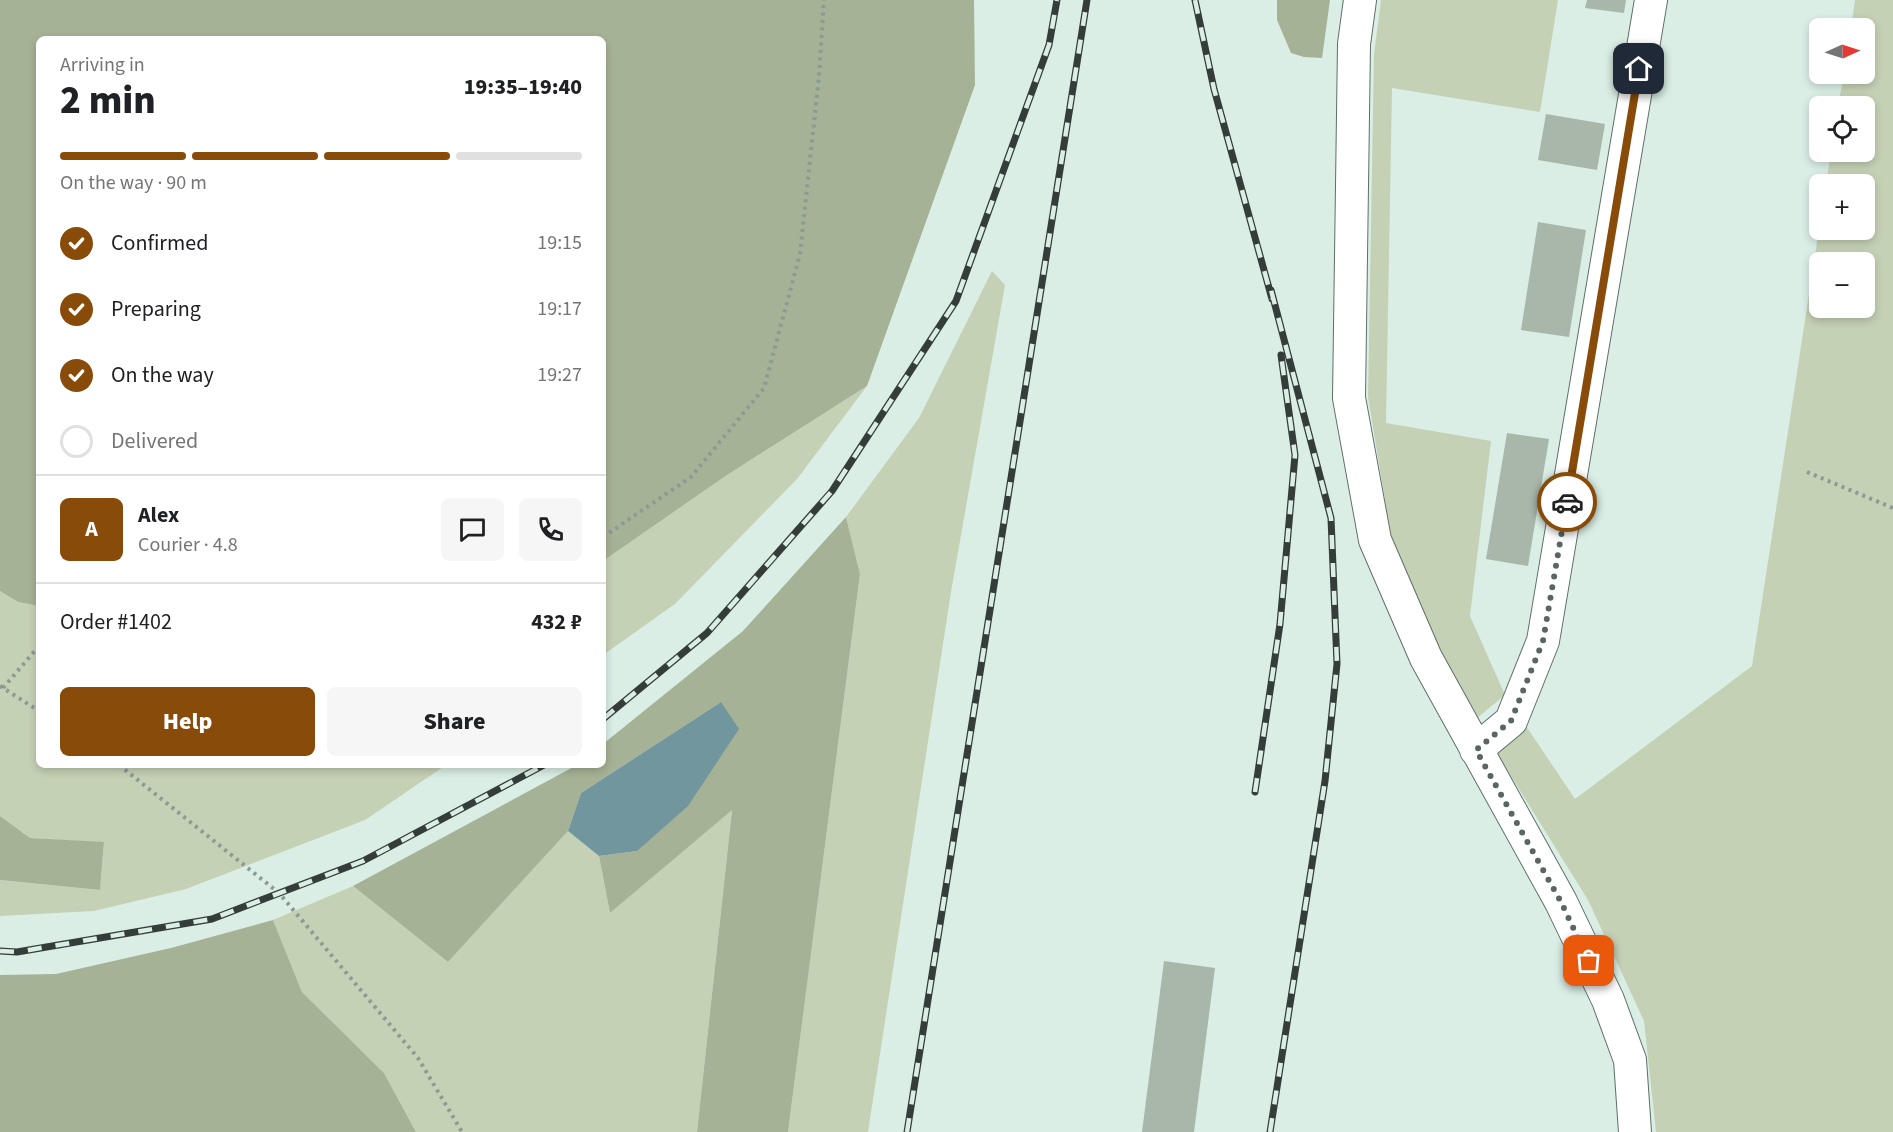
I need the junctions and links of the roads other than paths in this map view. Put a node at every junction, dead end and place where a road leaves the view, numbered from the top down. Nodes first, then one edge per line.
1 (1360, 0) edge
2 (1651, 0) edge
3 (1476, 750) junction
4 (1635, 1132) edge

1 - 3 street
2 - 3 street
3 - 4 street

